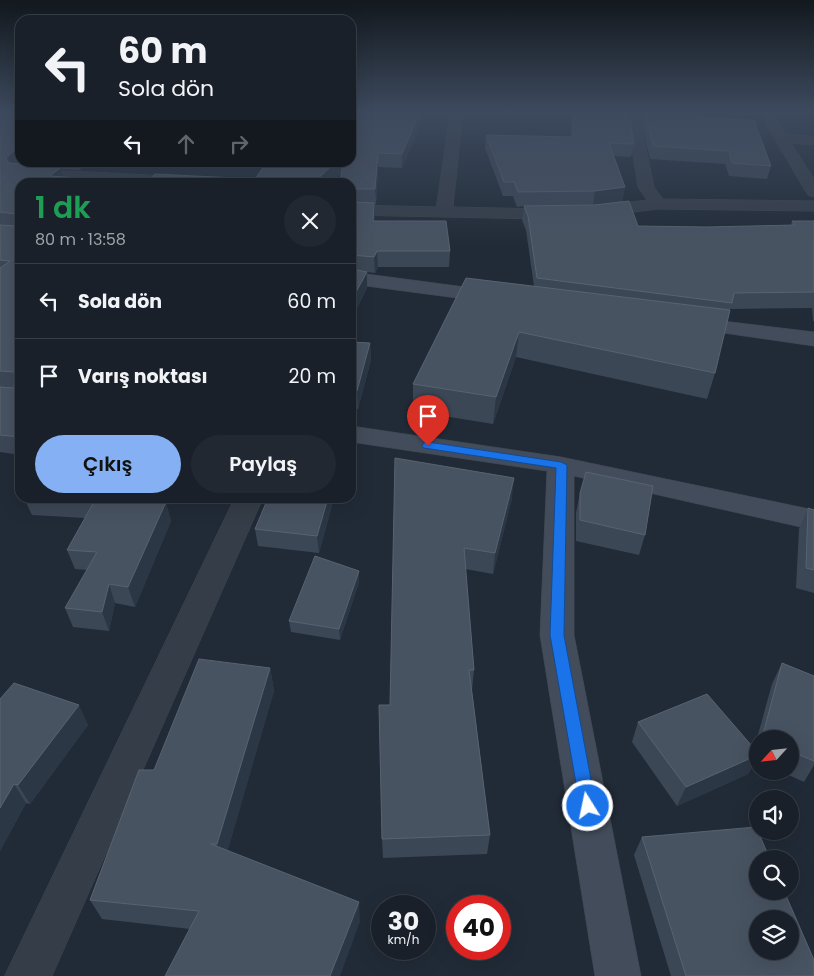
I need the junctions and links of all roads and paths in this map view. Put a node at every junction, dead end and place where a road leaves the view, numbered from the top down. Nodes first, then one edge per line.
1 (451, 156) edge
2 (640, 156) edge
3 (791, 156) edge
4 (26, 167) edge
5 (120, 178) edge
6 (814, 192) edge
7 (658, 204) junction
8 (814, 206) edge
9 (356, 210) edge
10 (444, 212) junction
11 (356, 279) edge
12 (519, 300) edge
13 (666, 320) edge
14 (814, 339) edge
15 (356, 435) edge
16 (561, 465) junction
17 (246, 503) edge
18 (814, 520) edge
19 (28, 976) edge
20 (618, 976) edge

1 - 10 street
2 - 7 street
3 - 6 street
4 - 5 street
7 - 8 street
7 - 10 street
9 - 10 street
11 - 12 street
13 - 14 street
15 - 16 street
16 - 18 street
16 - 20 street
17 - 19 street

